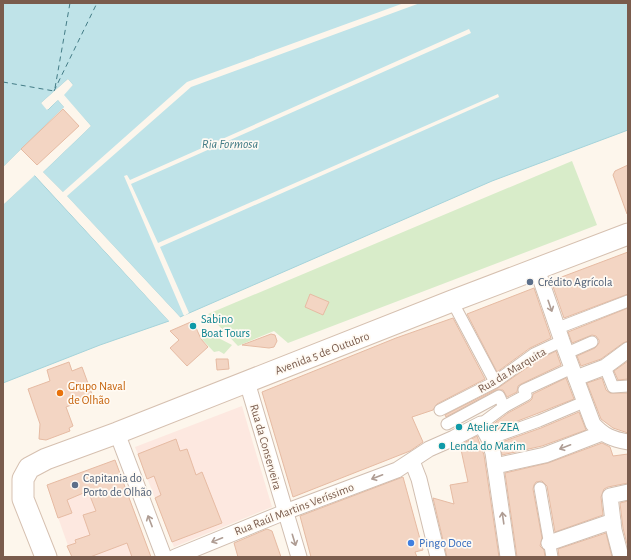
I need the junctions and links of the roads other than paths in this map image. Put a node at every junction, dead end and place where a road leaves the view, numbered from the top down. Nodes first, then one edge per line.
1 (628, 234) edge
2 (538, 269) junction
3 (452, 301) junction
4 (628, 301) edge
5 (562, 341) junction
6 (592, 342) dead end
7 (628, 350) edge
8 (616, 362) edge
9 (574, 373) junction
10 (247, 382) junction
11 (495, 382) junction
12 (628, 386) edge
13 (584, 402) junction
14 (504, 407) junction
15 (440, 410) dead end
16 (447, 424) dead end
17 (480, 424) junction
18 (117, 433) junction
19 (602, 433) junction
20 (489, 439) junction
21 (628, 442) edge
22 (412, 461) junction
23 (496, 466) junction
24 (540, 488) dead end
25 (628, 492) edge
26 (285, 512) junction
27 (613, 521) junction
28 (622, 549) edge
29 (550, 550) edge
30 (46, 557) edge
31 (164, 557) edge
32 (176, 557) edge
33 (299, 557) edge
34 (438, 557) edge
35 (508, 557) edge

1 - 2 main road, Avenida 5 de Outubro
2 - 3 main road, Avenida 5 de Outubro
2 -> 5 street
3 - 10 main road, Avenida 5 de Outubro
3 - 11 street
4 - 5 street
5 - 6 street
5 - 9 street
5 - 11 street, Rua da Marquita
7 - 8 street
8 - 9 street
8 - 12 street
9 - 13 street
9 - 14 street
10 - 18 main road, Avenida 5 de Outubro
10 - 26 street, Rua da Conserveira
11 - 15 street, Rua da Marquita
13 - 19 street
13 - 20 street
14 - 16 street
14 - 17 street
17 - 20 street
17 - 22 street, Rua Raúl Martins Veríssimo
18 - 30 main road, Avenida 5 de Outubro
31 -> 18 street
19 - 21 street
19 -> 23 street
20 - 23 street
22 -> 26 street, Rua Raúl Martins Veríssimo
22 - 34 street
35 -> 23 street
24 - 29 street
25 - 27 street
26 -> 32 street, Rua Raúl Martins Veríssimo
26 -> 33 street, Rua da Conserveira
27 - 28 street
27 - 29 street

